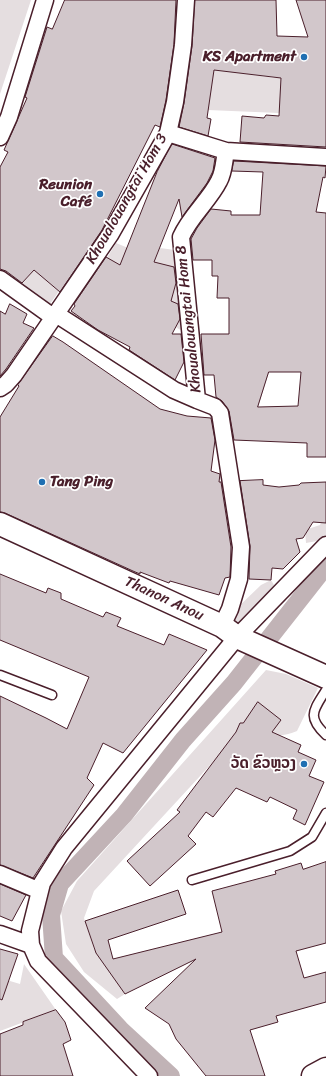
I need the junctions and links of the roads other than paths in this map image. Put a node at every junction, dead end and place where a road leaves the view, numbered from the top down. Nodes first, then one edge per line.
1 (45, 0) edge
2 (186, 0) edge
3 (168, 133) junction
4 (0, 138) edge
5 (226, 151) junction
6 (326, 157) edge
7 (0, 279) edge
8 (54, 316) junction
9 (0, 388) edge
10 (197, 400) junction
11 (0, 524) edge
12 (326, 545) edge
13 (230, 631) junction
14 (0, 676) edge
15 (326, 677) edge
16 (326, 690) edge
17 (52, 695) dead end
18 (326, 735) edge
19 (326, 813) edge
20 (0, 874) edge
21 (192, 880) dead end
22 (40, 890) junction
23 (0, 934) edge
24 (31, 946) junction
25 (326, 1068) edge
26 (149, 1076) edge
27 (313, 1076) edge

1 - 4 street
2 - 3 street, Khoualouangtai Hom 3
3 - 5 street
3 - 8 street, Khoualouangtai Hom 3
5 - 6 street
5 - 10 street, Khoualouangtai Hom 8
7 - 8 street
8 - 9 street, Khoualouangtai Hom 3
8 - 10 street
10 - 13 street, Khoualouangtai Hom 8
11 - 13 street, Thanon Anou
12 - 13 street
13 - 15 street, Thanon Anou
13 - 22 street
14 - 17 lane
16 - 18 lane
19 - 21 lane
20 - 22 street
22 - 24 street
23 - 24 street
24 - 26 street
25 - 27 street

